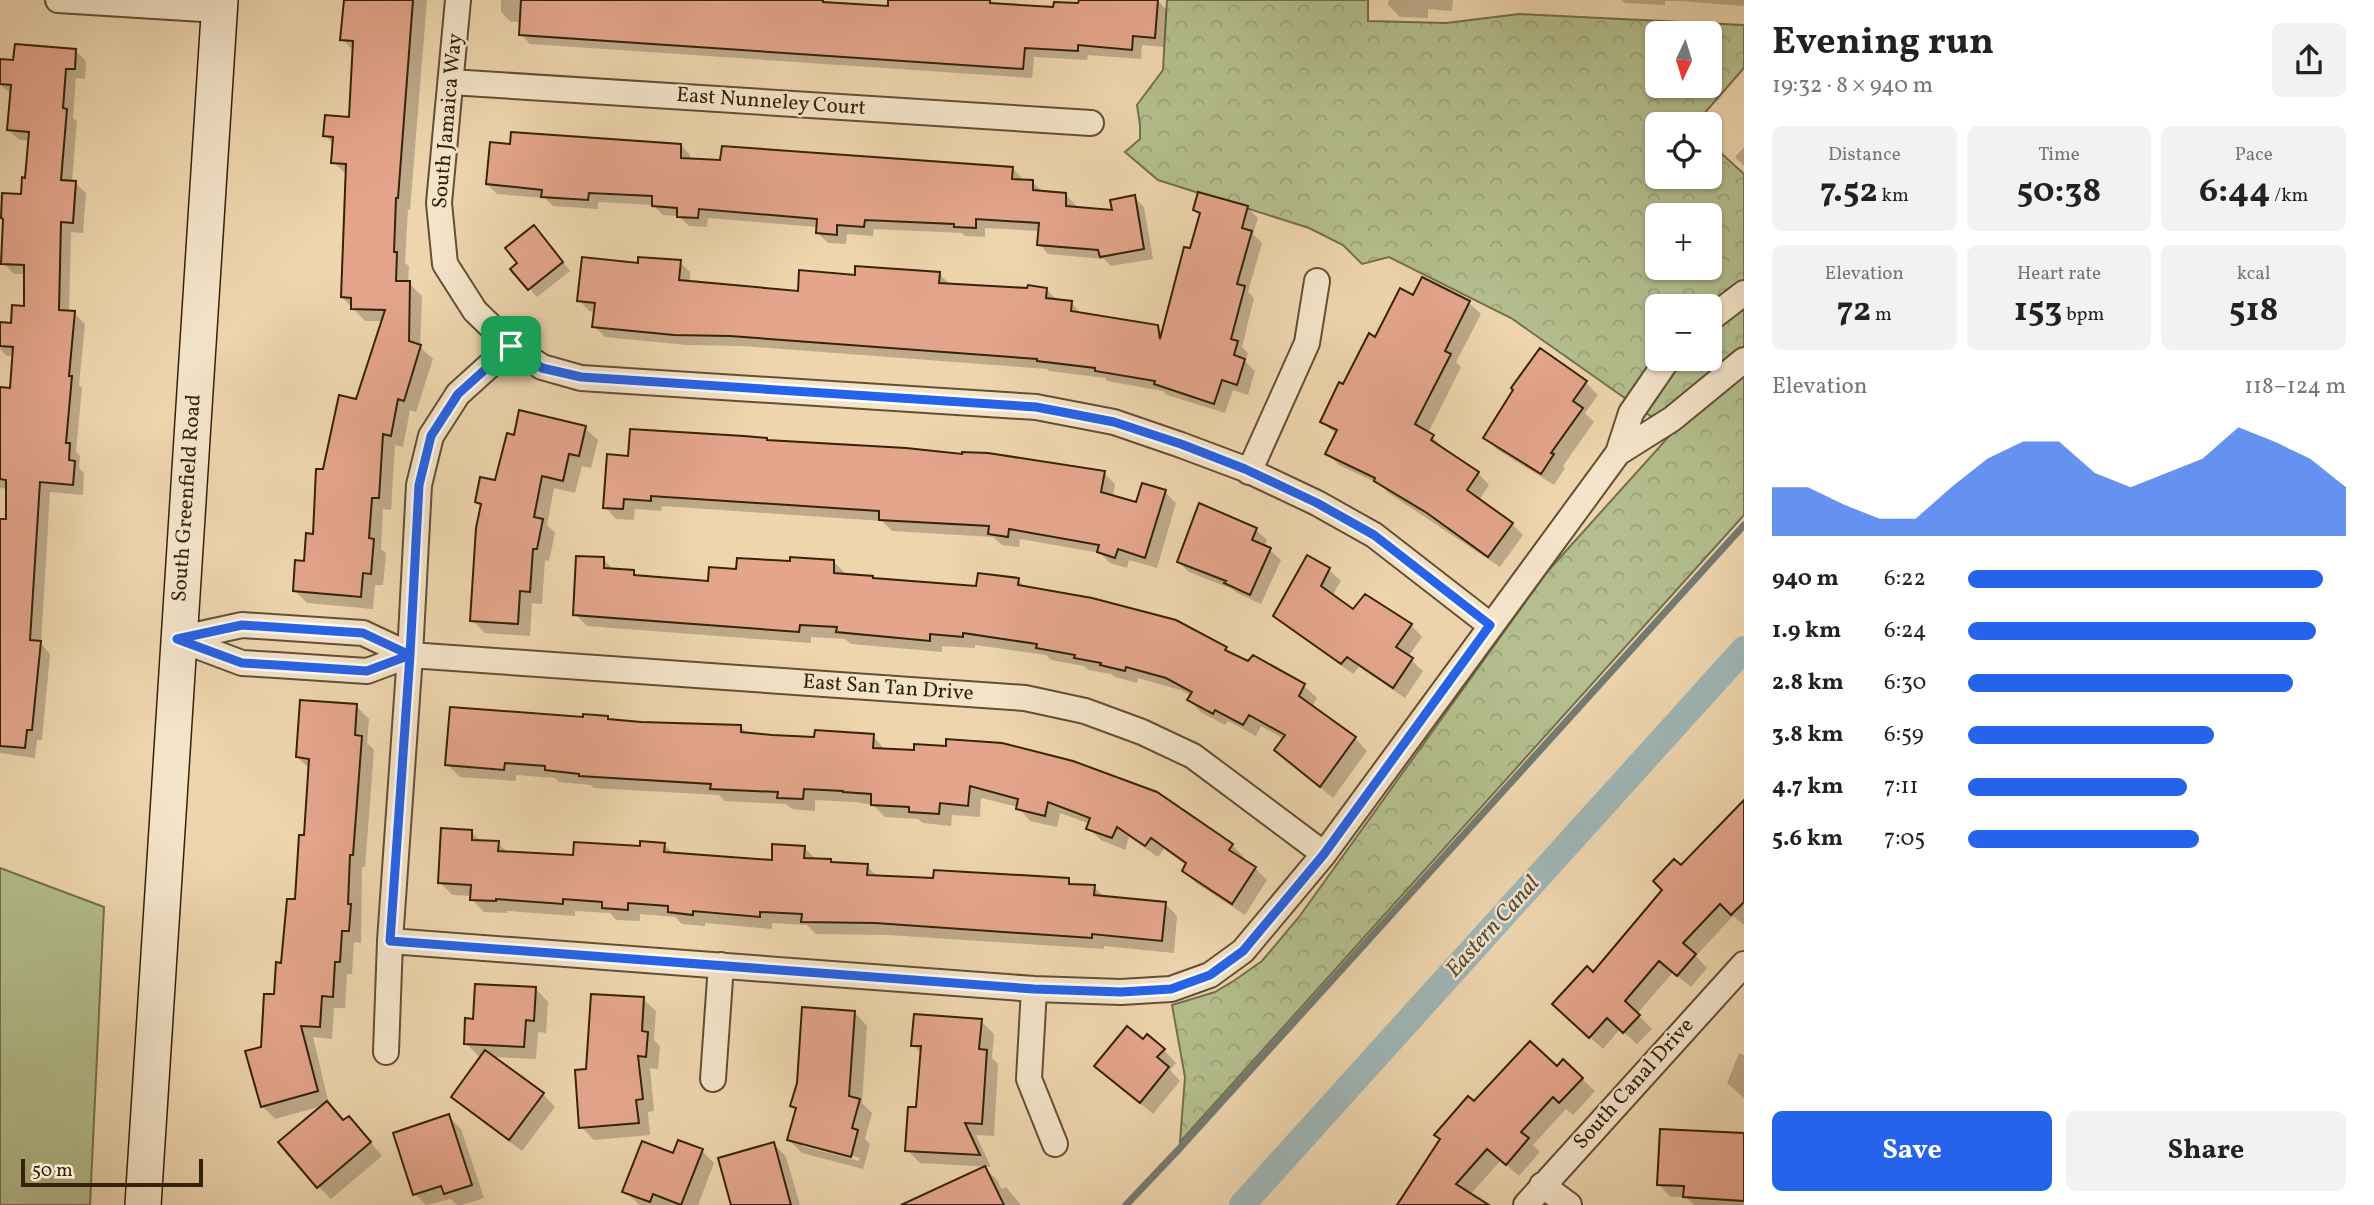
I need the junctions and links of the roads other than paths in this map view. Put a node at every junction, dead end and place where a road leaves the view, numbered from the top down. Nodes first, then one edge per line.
1 (58, 0) edge
2 (458, 0) edge
3 (220, 5) edge
4 (451, 82) junction
5 (1091, 123) dead end
6 (1317, 281) dead end
7 (1744, 293) edge
8 (1722, 310) edge
9 (511, 346) junction
10 (1744, 360) edge
11 (1660, 371) edge
12 (1618, 453) junction
13 (1249, 471) junction
14 (1490, 625) junction
15 (177, 639) junction
16 (410, 655) junction
17 (1324, 854) junction
18 (390, 941) junction
19 (1744, 964) edge
20 (721, 965) junction
21 (1034, 989) junction
22 (386, 1052) dead end
23 (713, 1079) dead end
24 (1055, 1144) dead end
25 (1542, 1185) junction
26 (143, 1205) edge
27 (1526, 1205) edge
28 (1569, 1205) edge

1 - 3 street
2 - 4 street, South Jamaica Way
3 - 15 main road, South Greenfield Road
4 - 5 street, East Nunneley Court
4 - 9 street, South Jamaica Way
6 - 13 street
7 - 8 street
9 - 13 street, South Jamaica Way
9 - 16 street
10 - 12 street
11 - 12 street
12 - 14 street
13 - 14 street, South Jamaica Way
14 - 17 street
15 - 16 street, East San Tan Drive
15 - 16 street, East San Tan Drive
15 - 26 main road, South Greenfield Road
16 - 17 street, East San Tan Drive
16 - 18 street
17 - 21 street
18 - 20 street
18 - 22 street
19 - 25 street, South Canal Drive
20 - 21 street
20 - 23 street
21 - 24 street
25 - 27 street, South Canal Drive
25 - 28 street

